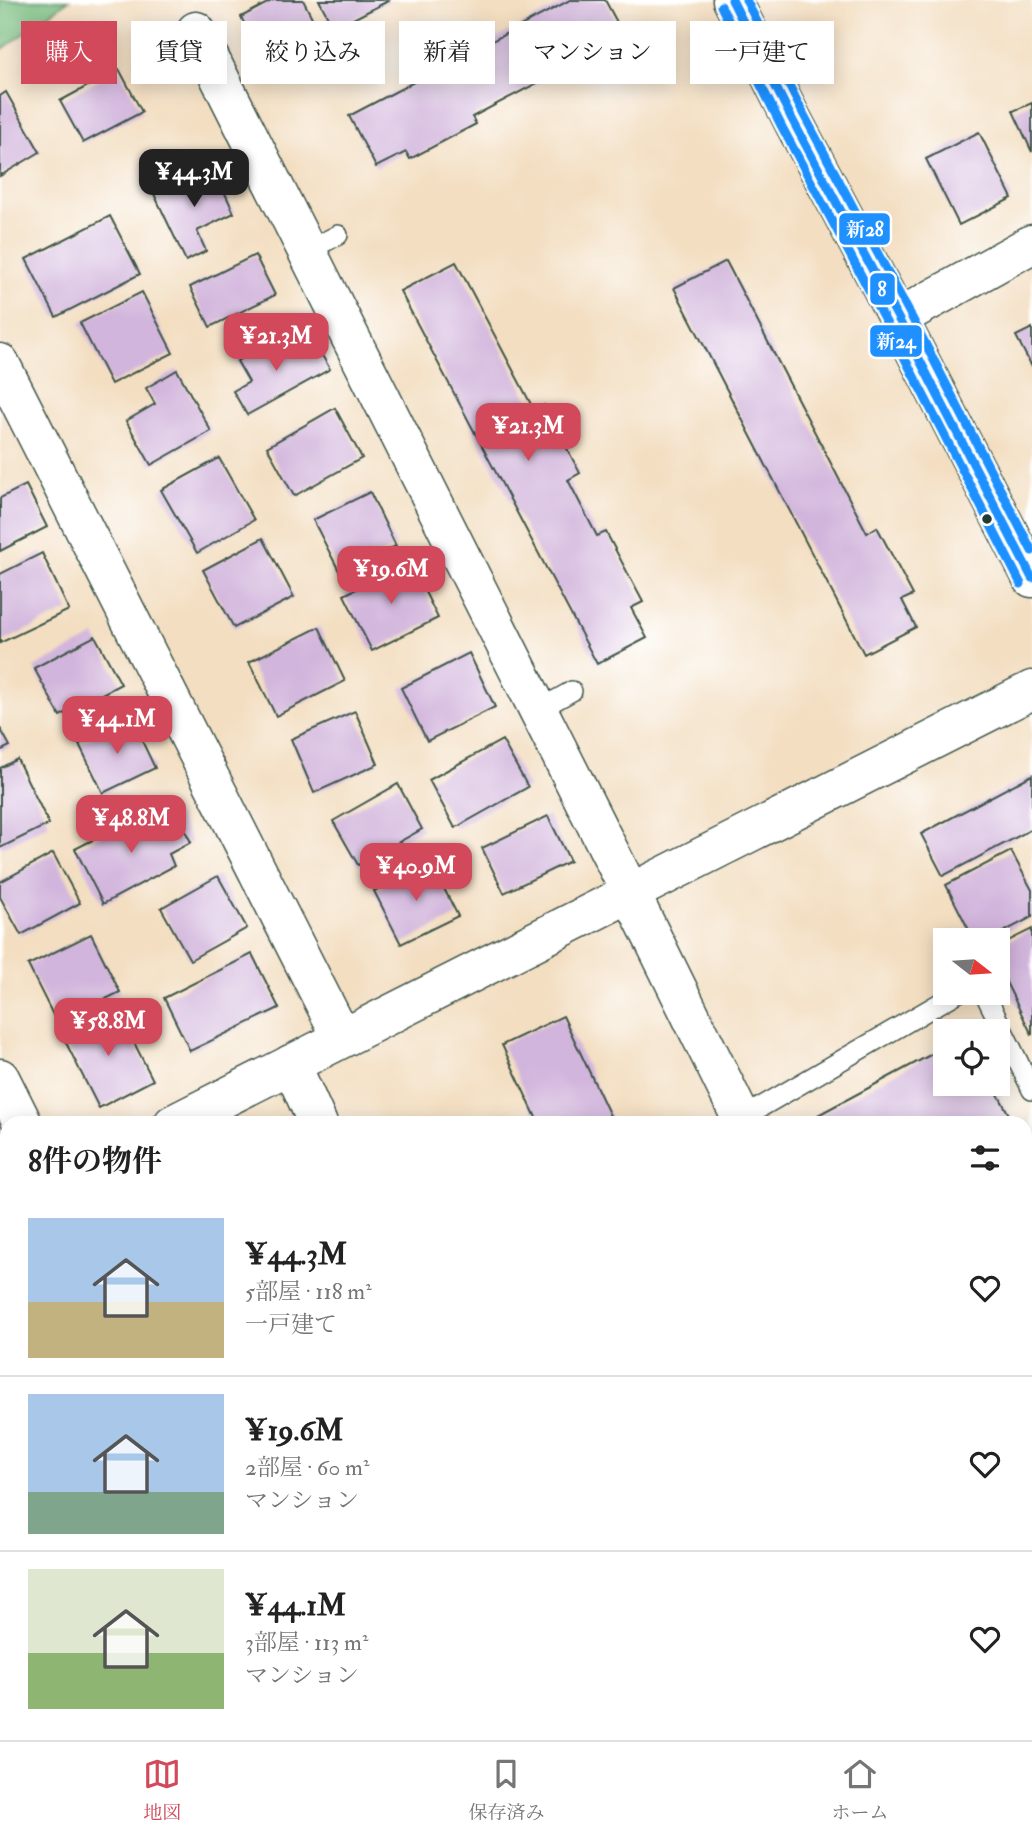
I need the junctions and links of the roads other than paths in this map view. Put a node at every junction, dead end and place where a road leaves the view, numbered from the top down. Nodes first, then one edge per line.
1 (732, 0) edge
2 (227, 83) edge
3 (1032, 244) edge
4 (898, 318) junction
5 (0, 363) edge
6 (1032, 578) edge
7 (1032, 690) edge
8 (572, 691) dead end
9 (538, 710) junction
10 (630, 892) junction
11 (937, 1005) edge
12 (990, 1005) edge
13 (342, 1038) junction
14 (290, 1064) junction
15 (0, 1078) edge
16 (1032, 1090) edge
17 (19, 1116) edge
18 (189, 1116) edge
19 (314, 1116) edge
20 (741, 1116) edge
21 (751, 1116) edge

1 - 4 street
2 - 9 street
3 - 4 street
4 - 6 street
5 - 13 street
7 - 10 street
8 - 9 lane
9 - 10 street
10 - 13 street
10 - 20 street
11 - 21 lane
12 - 16 lane
13 - 14 street
14 - 18 street
14 - 19 street
15 - 17 street

